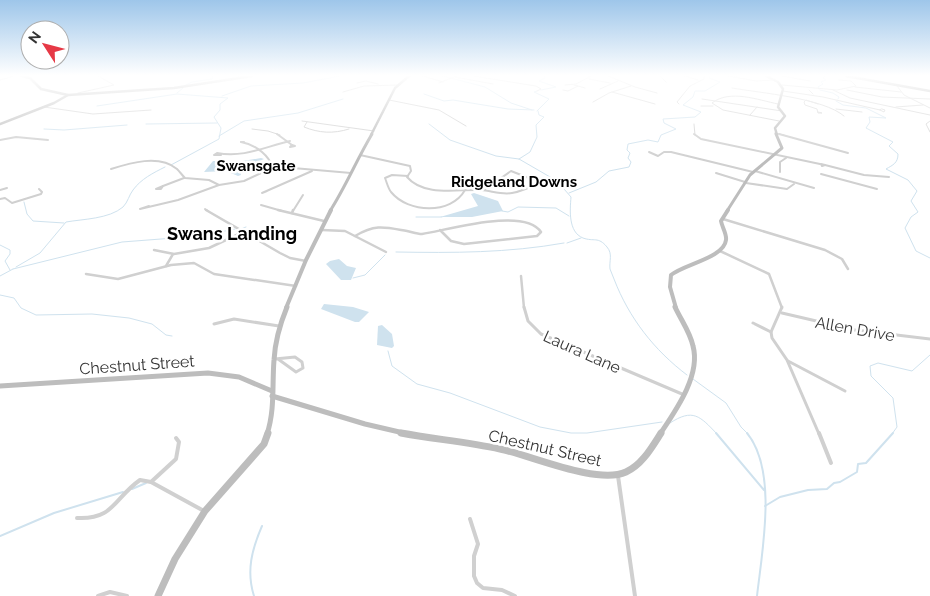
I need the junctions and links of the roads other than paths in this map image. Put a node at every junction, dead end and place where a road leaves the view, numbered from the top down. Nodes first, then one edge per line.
1 (50, 104) edge
2 (387, 104) edge
3 (408, 104) edge
4 (734, 104) edge
5 (778, 104) edge
6 (805, 104) edge
7 (814, 104) edge
8 (852, 104) edge
9 (880, 104) edge
10 (924, 105) joint
11 (707, 106) dead end
12 (713, 106) joint
13 (44, 107) junction
14 (757, 107) junction
15 (896, 107) junction
16 (930, 108) edge
17 (832, 109) junction
18 (151, 110) dead end
19 (880, 110) dead end
20 (782, 111) junction
21 (818, 112) dead end
22 (862, 112) dead end
23 (930, 115) edge
24 (750, 116) junction
25 (844, 116) dead end
26 (302, 120) dead end
27 (308, 121) junction
28 (930, 121) edge
29 (0, 124) edge
30 (694, 124) dead end
31 (777, 124) junction
32 (470, 127) dead end
33 (350, 128) junction
34 (261, 129) dead end
35 (374, 131) junction
36 (930, 132) edge
37 (775, 133) junction
38 (331, 134) junction
39 (330, 138) dead end
40 (0, 140) edge
41 (48, 140) dead end
42 (290, 141) junction
43 (237, 142) dead end
44 (292, 145) dead end
45 (259, 151) junction
46 (649, 152) dead end
47 (848, 153) dead end
48 (221, 154) dead end
49 (359, 155) junction
50 (774, 155) junction
51 (786, 158) junction
52 (823, 164) junction
53 (270, 166) junction
54 (111, 169) dead end
55 (310, 170) junction
56 (754, 171) junction
57 (780, 172) dead end
58 (350, 173) junction
59 (716, 173) dead end
60 (408, 176) junction
61 (889, 177) dead end
62 (184, 178) junction
63 (545, 180) dead end
64 (540, 182) junction
65 (746, 183) junction
66 (795, 183) junction
67 (163, 186) dead end
68 (218, 186) junction
69 (7, 188) dead end
70 (814, 188) dead end
71 (39, 189) dead end
72 (877, 189) dead end
73 (0, 190) edge
74 (465, 190) junction
75 (484, 190) junction
76 (267, 191) dead end
77 (303, 195) dead end
78 (0, 199) edge
79 (261, 205) dead end
80 (149, 206) dead end
81 (205, 209) dead end
82 (293, 214) junction
83 (722, 218) junction
84 (324, 221) junction
85 (320, 229) junction
86 (440, 230) junction
87 (243, 232) junction
88 (355, 236) junction
89 (154, 250) dead end
90 (718, 250) junction
91 (386, 252) dead end
92 (173, 254) junction
93 (306, 261) junction
94 (166, 266) junction
95 (848, 269) dead end
96 (86, 274) dead end
97 (521, 276) dead end
98 (296, 286) junction
99 (781, 313) junction
100 (214, 324) dead end
101 (753, 324) dead end
102 (279, 326) junction
103 (771, 332) junction
104 (930, 339) edge
105 (276, 359) junction
106 (787, 360) junction
107 (0, 386) edge
108 (845, 392) dead end
109 (272, 394) junction
110 (682, 394) junction
111 (176, 438) dead end
112 (831, 464) dead end
113 (618, 475) junction
114 (151, 482) junction
115 (206, 512) junction
116 (77, 518) dead end
117 (470, 519) dead end
118 (98, 596) edge
119 (127, 596) edge
120 (158, 596) edge
121 (516, 596) edge
122 (635, 596) edge

1 - 13 street
2 - 35 street
3 - 32 street
4 - 14 street
5 - 20 street
6 - 21 street
7 - 17 street
8 - 19 street
9 - 15 street
10 - 15 street
10 - 16 street
11 - 12 street
12 - 24 street
13 - 18 street
13 - 29 street
14 - 20 street
14 - 24 street
15 - 23 street
17 - 22 street
17 - 25 street
20 - 31 street
24 - 31 street
26 - 27 street
27 - 33 street
27 - 38 street
28 - 36 street
30 - 50 street
31 - 37 street
33 - 35 street
33 - 38 street
34 - 42 street
35 - 49 street
37 - 47 street
37 - 50 street
38 - 39 street
40 - 41 street
42 - 44 street
42 - 45 street
43 - 45 street
45 - 48 street
45 - 53 street
46 - 56 street
49 - 58 street
49 - 60 street
50 - 51 street
50 - 56 street
51 - 52 street
51 - 57 street
52 - 61 street
52 - 72 street
53 - 55 street
53 - 68 street
54 - 62 street
55 - 58 street
55 - 76 street
56 - 65 street
56 - 66 street
58 - 84 street
59 - 65 street
60 - 74 street
60 - 74 street
62 - 67 street
62 - 68 street
63 - 64 street
64 - 75 street
64 - 75 street
65 - 66 street
65 - 83 street
66 - 70 street
68 - 80 street
69 - 73 street
71 - 78 street
74 - 75 street
77 - 82 street
79 - 82 street
81 - 87 street
82 - 84 street
83 - 90 street
83 - 95 street
84 - 85 street
85 - 88 street
85 - 93 street
86 - 86 street
86 - 88 street
87 - 92 street
87 - 93 street
88 - 91 street
89 - 92 street
90 - 99 street
90 - 110 street, Chestnut Street
92 - 94 street
93 - 98 street
94 - 96 street
94 - 98 street
97 - 110 street, Laura Lane
98 - 102 street
99 - 103 street
99 - 104 street, Allen Drive
100 - 102 street
101 - 103 street
102 - 105 street
103 - 106 street
105 - 105 street
105 - 109 street
106 - 108 street
106 - 112 street
107 - 109 street, Chestnut Street
109 - 113 street, Chestnut Street
109 - 115 street
110 - 113 street, Chestnut Street
111 - 114 street
113 - 122 street
114 - 115 street
114 - 116 street
115 - 120 street
117 - 121 street
118 - 119 street

